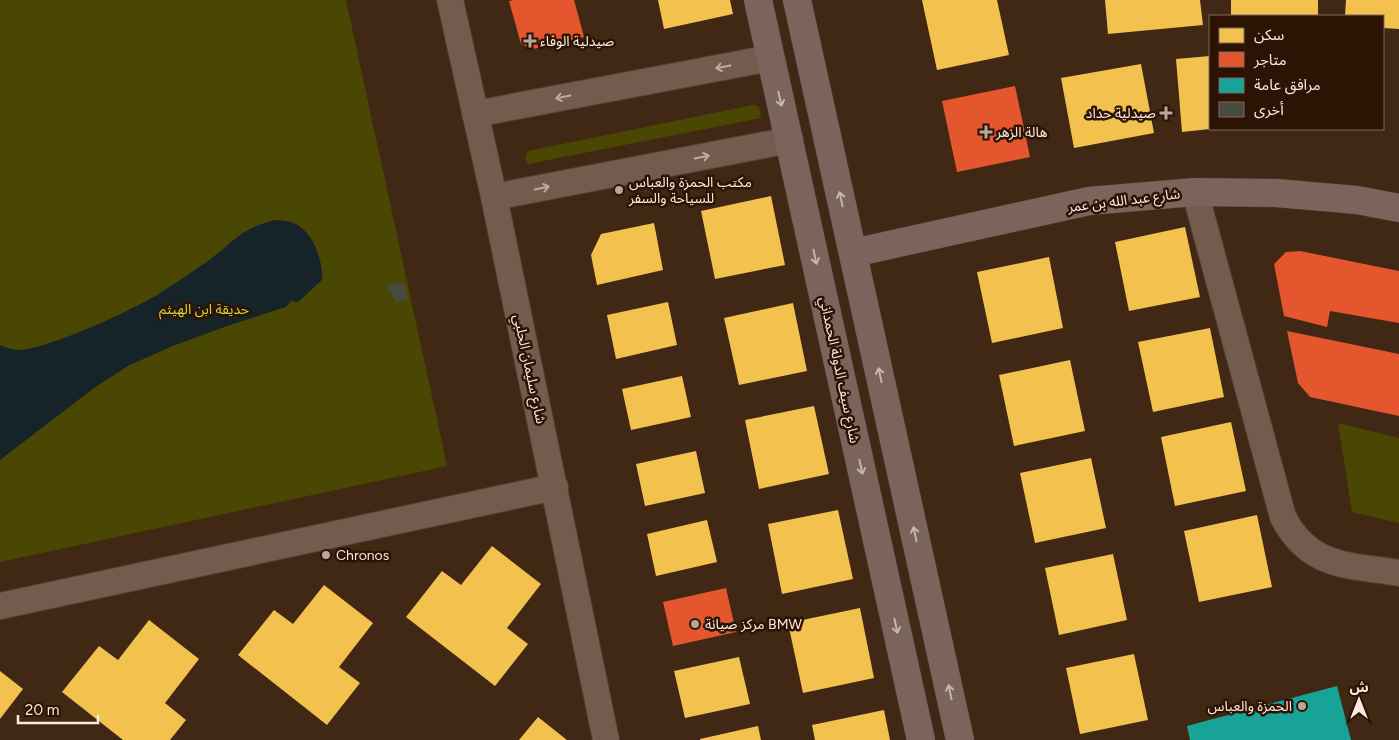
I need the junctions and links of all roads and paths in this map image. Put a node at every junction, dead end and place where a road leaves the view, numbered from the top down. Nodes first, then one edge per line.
1 (450, 0) edge
2 (758, 0) edge
3 (798, 0) edge
4 (770, 58) junction
5 (475, 114) junction
6 (790, 140) junction
7 (1195, 192) junction
8 (494, 197) junction
9 (1399, 208) edge
10 (853, 253) junction
11 (555, 487) junction
12 (1399, 573) edge
13 (0, 606) edge
14 (606, 740) edge
15 (921, 740) edge
16 (960, 740) edge

1 - 5 street, شارع سليمان الحلبي
2 - 4 main road, شارع سيف الدولة الحمداني
10 -> 3 main road
4 -> 5 street
4 -> 6 main road, شارع سيف الدولة الحمداني
5 - 8 street, شارع سليمان الحلبي
8 -> 6 street
6 -> 15 main road, شارع سيف الدولة الحمداني
7 - 9 main road, شارع عبد الله بن عمر
7 - 10 main road, شارع عبد الله بن عمر
7 - 12 street
8 - 11 street, شارع سليمان الحلبي
16 -> 10 main road
11 - 13 street
11 - 14 street, شارع سليمان الحلبي

